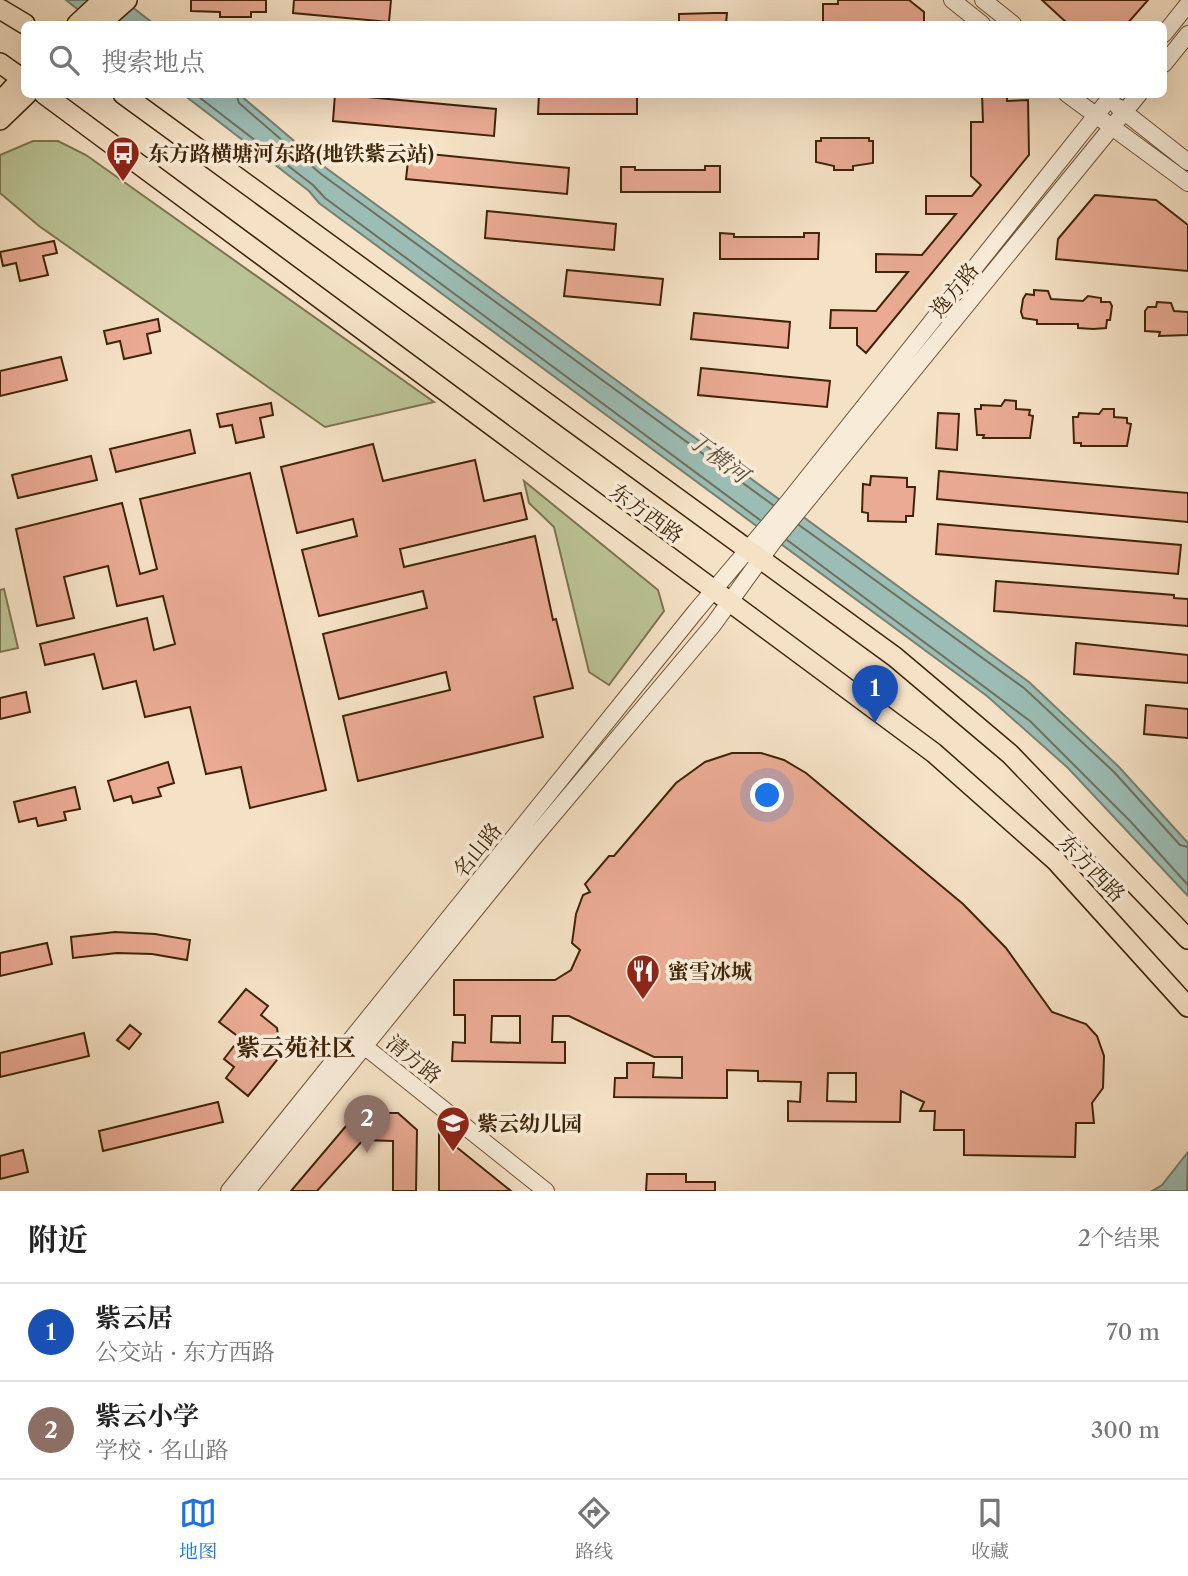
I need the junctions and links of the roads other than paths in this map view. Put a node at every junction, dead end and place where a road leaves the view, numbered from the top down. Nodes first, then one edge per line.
1 (103, 0) edge
2 (127, 0) edge
3 (952, 0) edge
4 (983, 0) edge
5 (1188, 4) edge
6 (0, 9) edge
7 (88, 21) edge
8 (89, 21) edge
9 (978, 21) edge
10 (1009, 21) edge
11 (21, 22) edge
12 (1167, 30) edge
13 (1188, 34) edge
14 (1167, 61) edge
15 (0, 63) edge
16 (21, 80) edge
17 (21, 85) edge
18 (21, 88) edge
19 (49, 98) edge
20 (129, 98) edge
21 (1072, 98) edge
22 (1107, 98) edge
23 (1110, 98) edge
24 (1136, 98) edge
25 (0, 102) edge
26 (1125, 113) junction
27 (1094, 117) junction
28 (0, 120) edge
29 (1112, 128) junction
30 (1188, 162) edge
31 (1188, 183) edge
32 (794, 506) junction
33 (759, 547) junction
34 (721, 595) junction
35 (1188, 939) edge
36 (1188, 1007) edge
37 (360, 1043) junction
38 (229, 1191) edge
39 (247, 1191) edge
40 (546, 1191) edge

1 - 7 main road
2 - 8 main road
3 - 9 street
4 - 10 street
5 - 12 street
6 - 11 main road
13 - 14 street
15 - 16 main road
17 - 25 main road
18 - 28 main road
19 - 34 main road, 东方西路
20 - 33 main road, 东方西路
21 - 27 street
22 - 27 street, 逸方路
23 - 26 street
24 - 26 street, 逸方路
26 - 29 street, 逸方路
26 - 30 street
27 - 29 street
27 - 32 street, 逸方路
29 - 31 street
29 - 32 street, 逸方路
32 - 33 street, 名山路
33 - 34 street, 名山路
33 - 35 main road, 东方西路
34 - 36 main road, 东方西路
34 - 37 street, 名山路
37 - 38 street, 名山路
37 - 39 street, 名山路
37 - 40 street, 清方路

